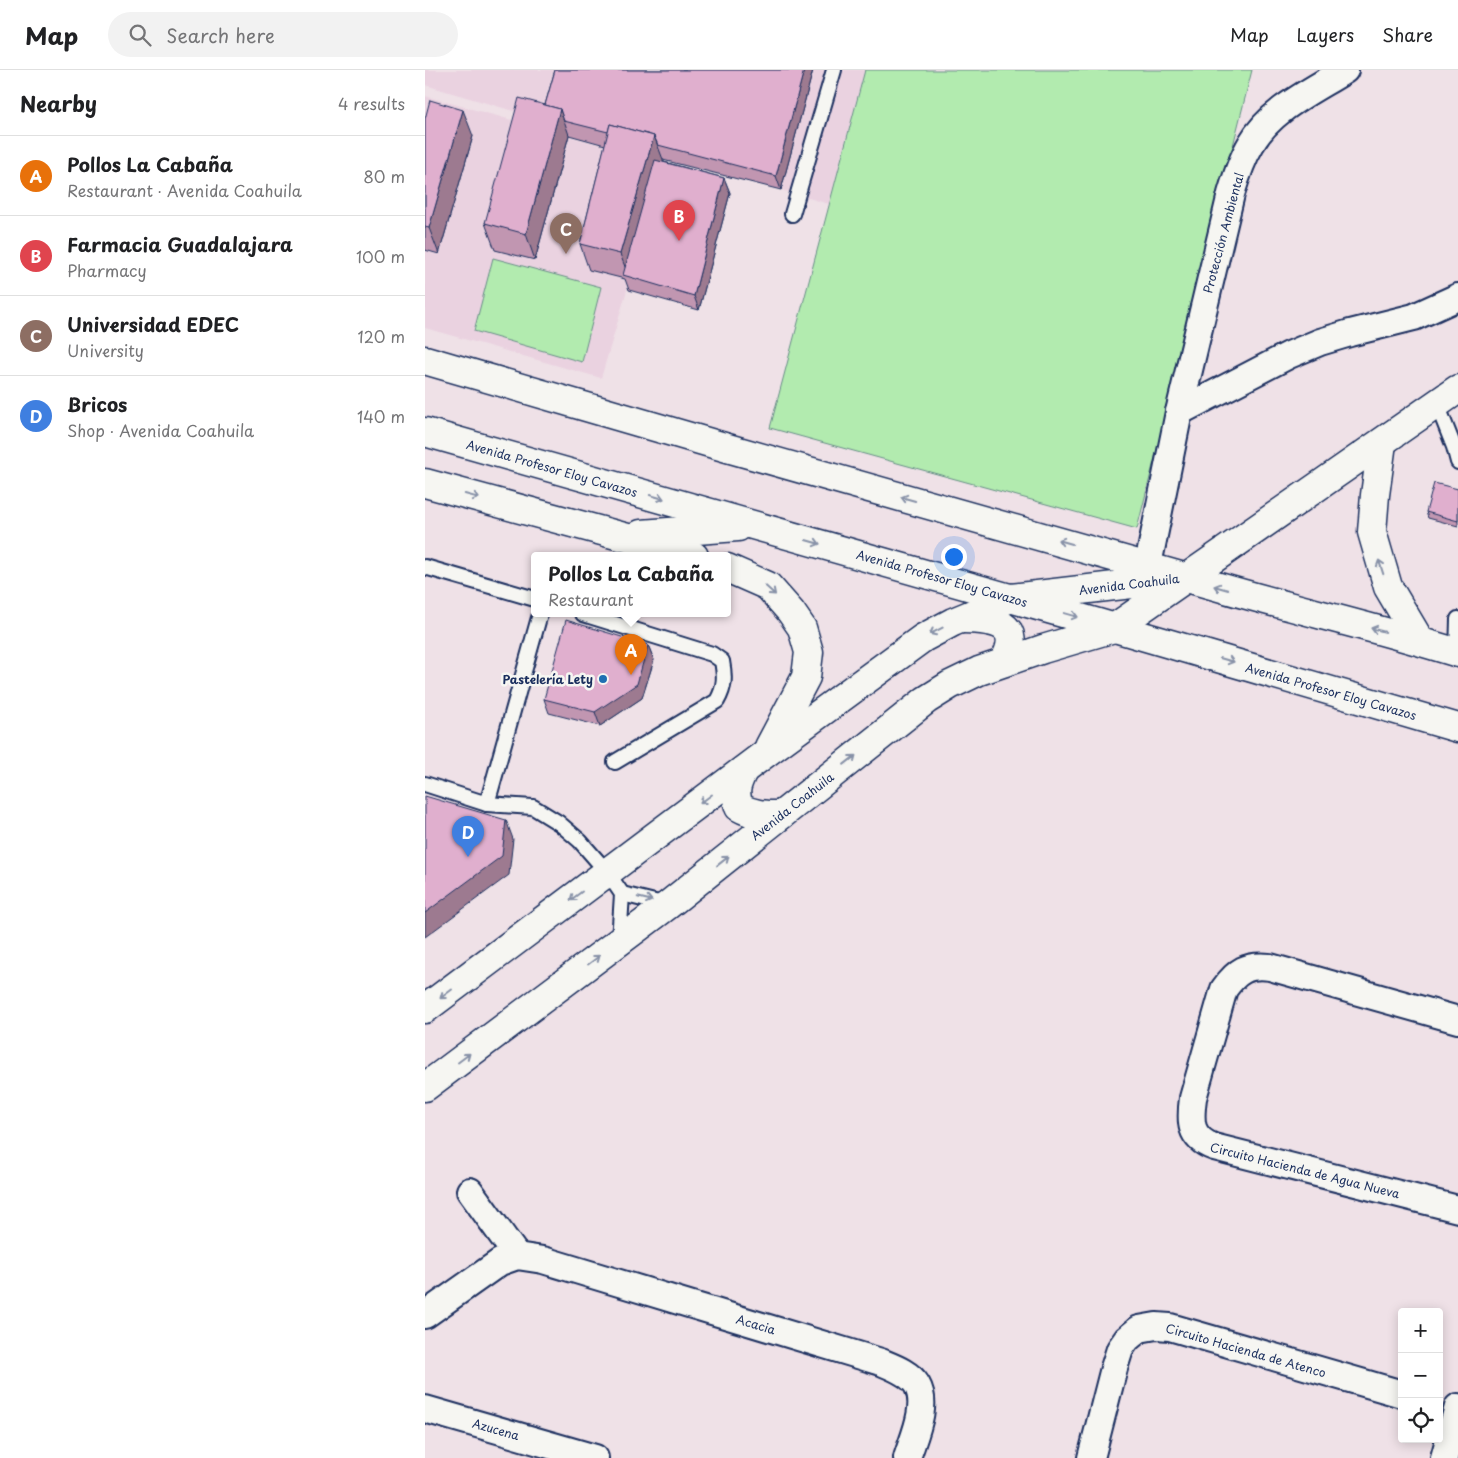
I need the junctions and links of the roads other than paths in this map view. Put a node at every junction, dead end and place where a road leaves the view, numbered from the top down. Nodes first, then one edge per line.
1 (834, 70) edge
2 (1345, 70) edge
3 (792, 214) dead end
4 (1458, 297) edge
5 (425, 360) edge
6 (1448, 397) edge
7 (1179, 412) junction
8 (425, 432) edge
9 (1382, 443) junction
10 (1458, 462) edge
11 (425, 483) edge
12 (759, 526) junction
13 (619, 535) junction
14 (680, 552) edge
15 (1148, 565) junction
16 (425, 567) edge
17 (731, 570) edge
18 (1186, 578) junction
19 (531, 598) edge
20 (1011, 598) junction
21 (539, 617) edge
22 (593, 617) edge
23 (961, 619) junction
24 (1458, 620) edge
25 (1114, 628) junction
26 (1420, 641) junction
27 (1457, 653) edge
28 (1005, 662) junction
29 (1458, 728) edge
30 (766, 753) junction
31 (615, 762) dead end
32 (743, 771) junction
33 (425, 784) edge
34 (487, 804) junction
35 (781, 815) junction
36 (615, 883) junction
37 (667, 905) junction
38 (619, 941) junction
39 (425, 1009) edge
40 (1458, 1020) edge
41 (425, 1087) edge
42 (470, 1192) dead end
43 (1458, 1209) edge
44 (517, 1256) junction
45 (425, 1315) edge
46 (1398, 1393) edge
47 (1451, 1407) edge
48 (425, 1409) edge
49 (595, 1458) edge
50 (907, 1458) edge
51 (1091, 1458) edge
52 (1444, 1458) edge

1 - 3 lane
2 - 7 street, Protección Ambiental
4 - 7 street
15 -> 5 main road
6 - 9 main road, Avenida Coahuila
6 - 10 lane
7 - 15 street, Protección Ambiental
8 -> 12 main road, Avenida Profesor Eloy Cavazos
9 - 18 main road, Avenida Coahuila
26 -> 9 main road
11 -> 13 main road
12 - 13 main road
12 -> 20 main road, Avenida Profesor Eloy Cavazos
13 - 14 main road
15 - 18 main road
16 - 19 lane
17 -> 30 main road
18 - 20 main road, Avenida Coahuila
18 - 25 main road, Avenida Coahuila
26 -> 18 main road
20 - 23 main road, Avenida Coahuila
20 -> 25 main road, Avenida Profesor Eloy Cavazos
21 - 34 lane
22 - 31 lane
23 - 28 main road
23 -> 30 main road, Avenida Coahuila
24 - 27 lane
25 - 28 main road, Avenida Coahuila
25 -> 29 main road, Avenida Profesor Eloy Cavazos
26 - 27 main road
35 -> 28 main road, Avenida Coahuila
30 - 32 main road, Avenida Coahuila
32 - 35 main road
32 -> 36 main road, Avenida Coahuila
33 - 34 lane
34 - 36 lane
37 -> 35 main road, Avenida Coahuila
36 -> 37 lane
36 - 38 lane
36 -> 39 main road, Avenida Coahuila
37 - 38 main road, Avenida Coahuila
41 -> 38 main road, Avenida Coahuila
40 - 43 street, Circuito Hacienda de Agua Nueva
42 - 44 street
44 - 45 street
44 - 50 street, Acacia
46 - 51 street, Circuito Hacienda de Atenco
47 - 52 street
48 - 49 street, Azucena

